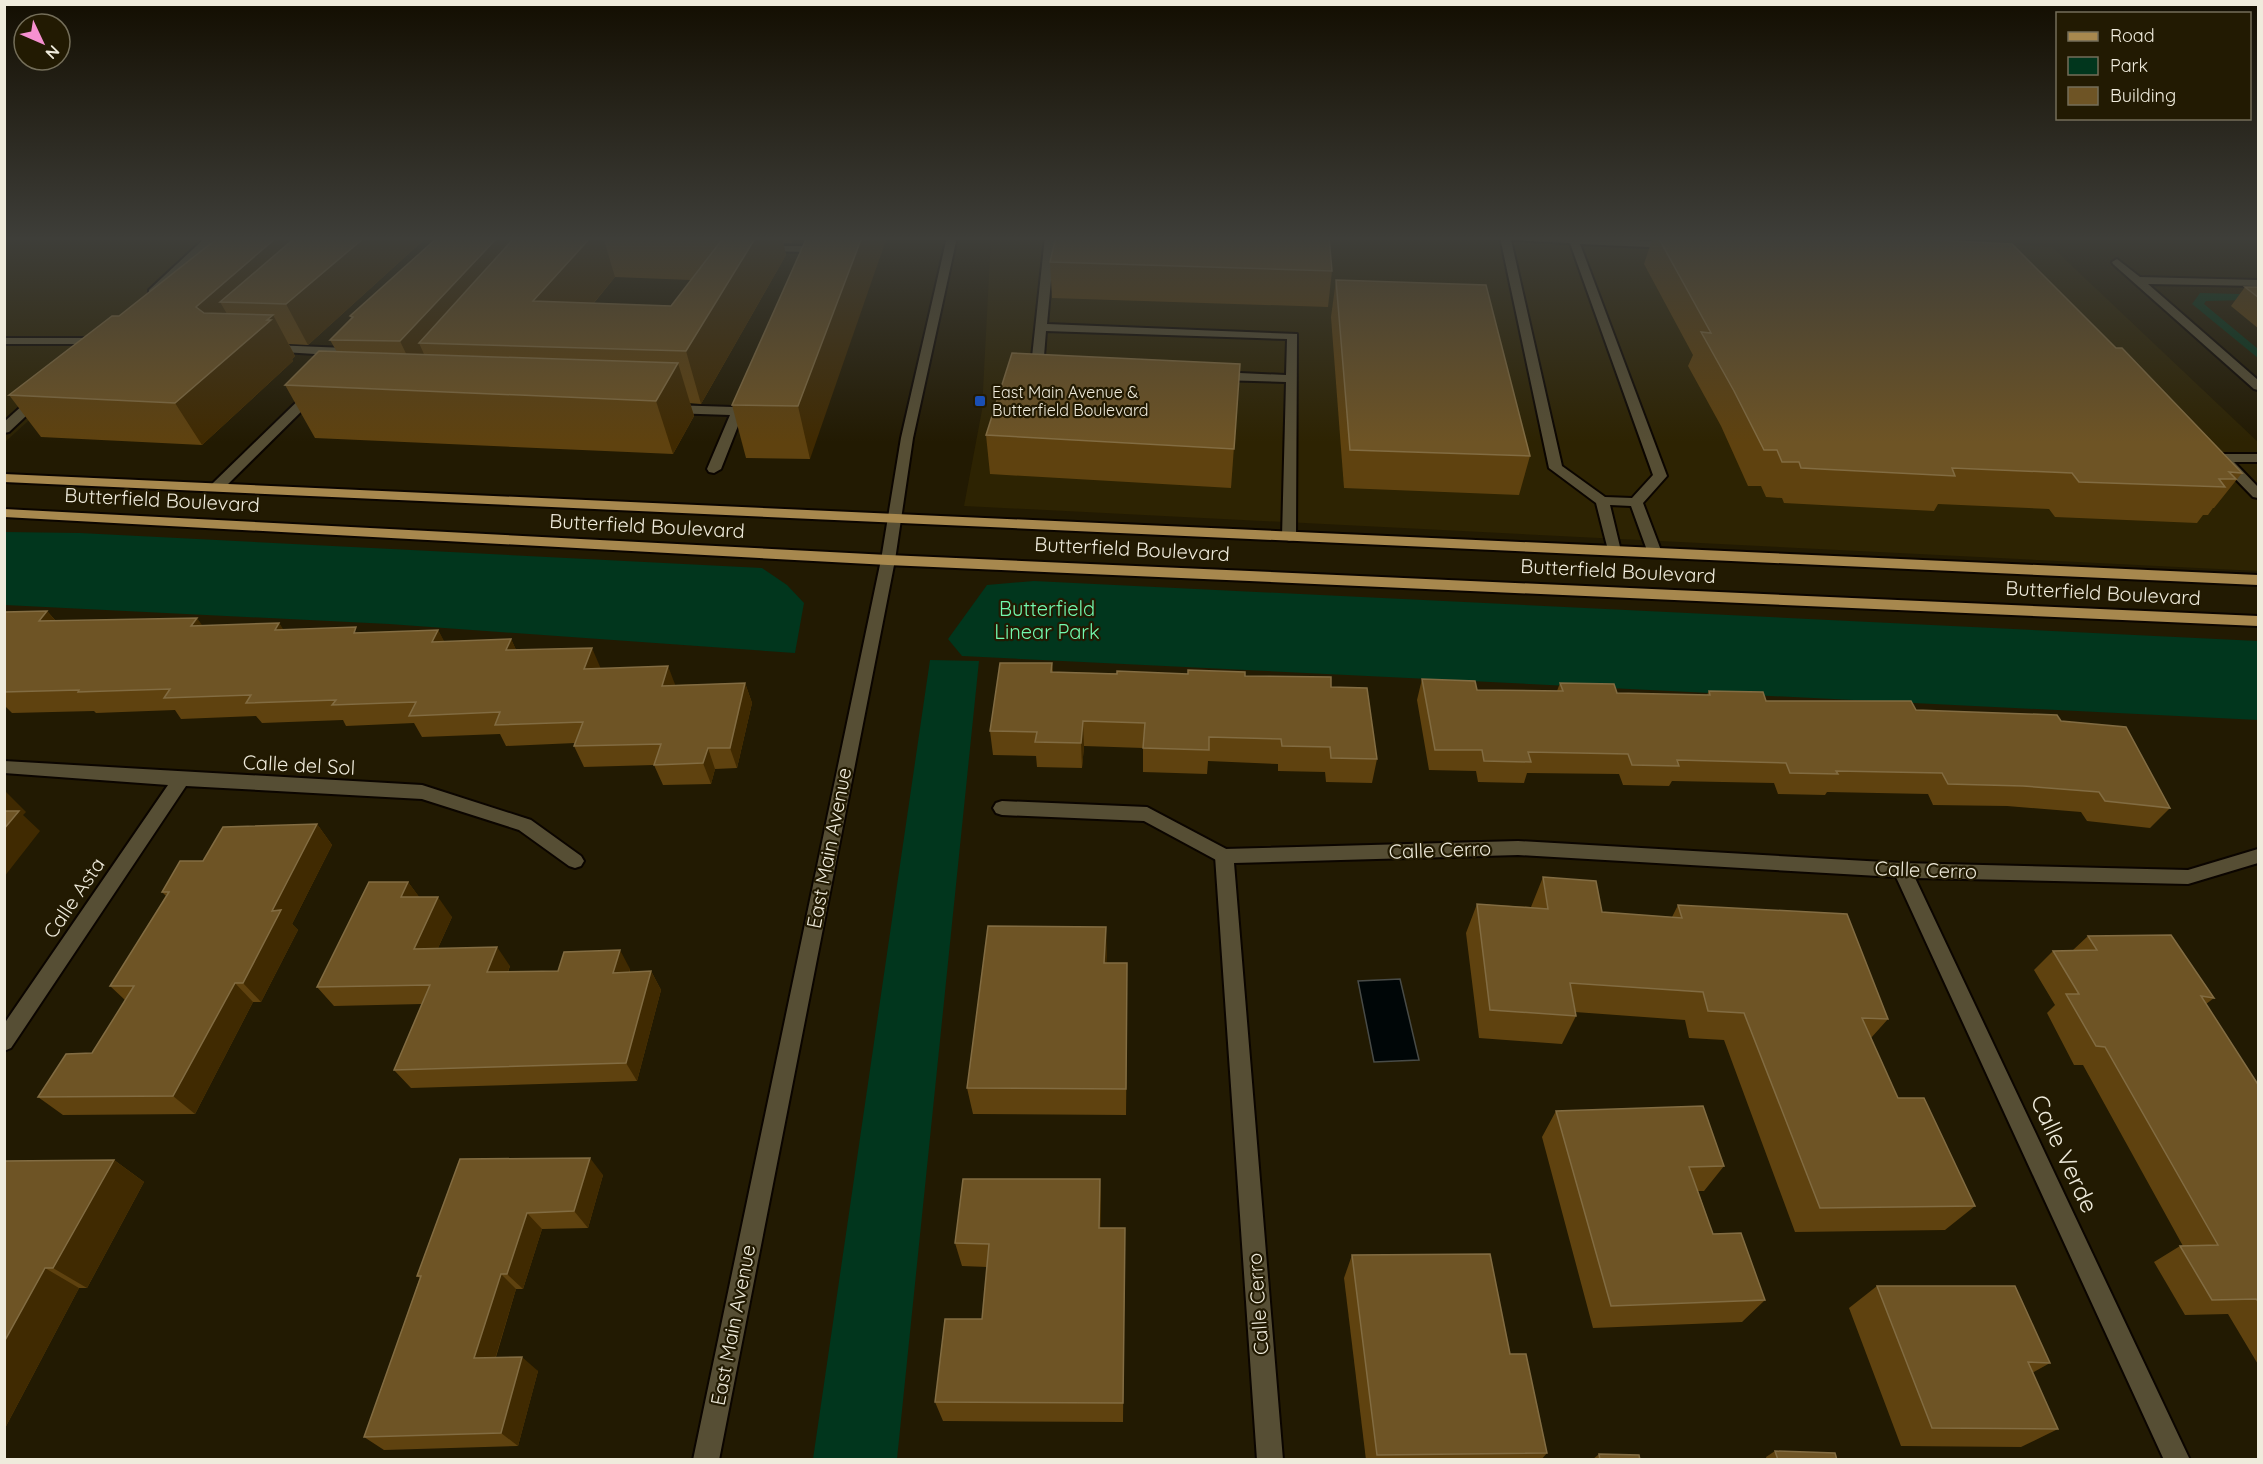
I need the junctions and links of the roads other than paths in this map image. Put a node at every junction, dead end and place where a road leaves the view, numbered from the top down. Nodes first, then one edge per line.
1 (937, 305) edge
2 (1042, 305) edge
3 (1520, 305) edge
4 (1598, 305) edge
5 (2167, 305) edge
6 (1040, 327) junction
7 (4, 341) edge
8 (264, 349) dead end
9 (342, 356) edge
10 (82, 357) edge
11 (1068, 369) edge
12 (1209, 376) edge
13 (325, 378) edge
14 (1292, 379) junction
15 (2259, 386) edge
16 (48, 389) edge
17 (747, 390) edge
18 (311, 396) junction
19 (329, 397) edge
20 (652, 408) edge
21 (738, 411) junction
22 (4, 429) edge
23 (2211, 446) edge
24 (2223, 458) junction
25 (2259, 459) edge
26 (714, 469) dead end
27 (4, 478) edge
28 (218, 487) junction
29 (2259, 494) edge
30 (1602, 501) junction
31 (1636, 502) junction
32 (4, 513) edge
33 (892, 518) junction
34 (1288, 537) junction
35 (1614, 551) junction
36 (1655, 553) junction
37 (888, 560) junction
38 (2259, 580) edge
39 (2259, 621) edge
40 (4, 767) edge
41 (181, 779) junction
42 (1002, 808) dead end
43 (1224, 856) junction
44 (2259, 856) edge
45 (575, 861) dead end
46 (1902, 870) junction
47 (4, 1042) edge
48 (706, 1460) edge
49 (1270, 1460) edge
50 (2176, 1460) edge

1 - 33 street, East Main Avenue
2 - 6 street
3 - 30 street
4 - 31 street
5 - 15 street
6 - 11 street
6 - 14 street
7 - 10 street
8 - 9 street
12 - 14 street
13 - 18 street
14 - 34 street
16 - 22 street
17 - 21 street
18 - 19 street
18 - 28 street
20 - 21 street
21 - 26 street
23 - 24 street
24 - 25 street
24 - 29 street
27 - 28 main road, Butterfield Boulevard
28 - 33 main road, Butterfield Boulevard
30 - 31 street
30 - 35 street
31 - 36 street
32 - 37 main road, Butterfield Boulevard
33 - 34 main road, Butterfield Boulevard
33 - 37 street, East Main Avenue
34 - 35 main road, Butterfield Boulevard
35 - 36 main road, Butterfield Boulevard
36 - 38 main road, Butterfield Boulevard
37 - 39 main road, Butterfield Boulevard
37 - 48 street, East Main Avenue
40 - 41 street, Calle del Sol
41 - 45 street, Calle del Sol
41 - 47 street, Calle Asta
42 - 43 street
43 - 46 street, Calle Cerro
43 - 49 street, Calle Cerro
44 - 46 street, Calle Cerro
46 - 50 street, Calle Verde

